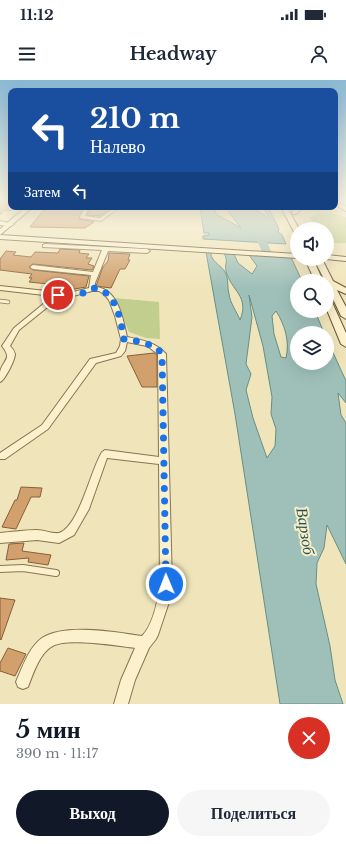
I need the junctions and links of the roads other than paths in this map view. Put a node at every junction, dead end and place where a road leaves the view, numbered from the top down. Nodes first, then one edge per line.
1 (1, 233) edge
2 (45, 246) dead end
3 (173, 246) junction
4 (105, 250) junction
5 (147, 251) dead end
6 (290, 251) edge
7 (334, 253) edge
8 (346, 254) edge
9 (290, 255) edge
10 (334, 258) edge
11 (346, 259) edge
12 (33, 268) dead end
13 (94, 274) junction
14 (334, 285) edge
15 (0, 288) edge
16 (92, 288) junction
17 (334, 290) edge
18 (346, 291) edge
19 (58, 295) junction
20 (0, 301) edge
21 (8, 302) dead end
22 (334, 316) edge
23 (346, 316) edge
24 (124, 339) junction
25 (346, 344) edge
26 (0, 379) edge
27 (1, 456) edge
28 (163, 461) junction
29 (0, 538) edge
30 (0, 570) edge
31 (56, 573) dead end
32 (144, 642) junction
33 (23, 682) dead end
34 (121, 704) edge

1 - 3 main road
2 - 4 street
3 - 6 main road
3 - 9 main road
4 - 5 street
4 - 13 street
7 - 8 main road
10 - 11 main road
12 - 13 street
13 - 16 street
14 - 18 main road
15 - 19 street
16 - 19 street
16 - 24 street
17 - 23 main road
19 - 26 street
20 - 21 lane
22 - 25 main road
24 - 27 street
24 - 28 street
28 - 29 street
28 - 32 street
30 - 31 lane
32 - 33 street
32 - 34 street

